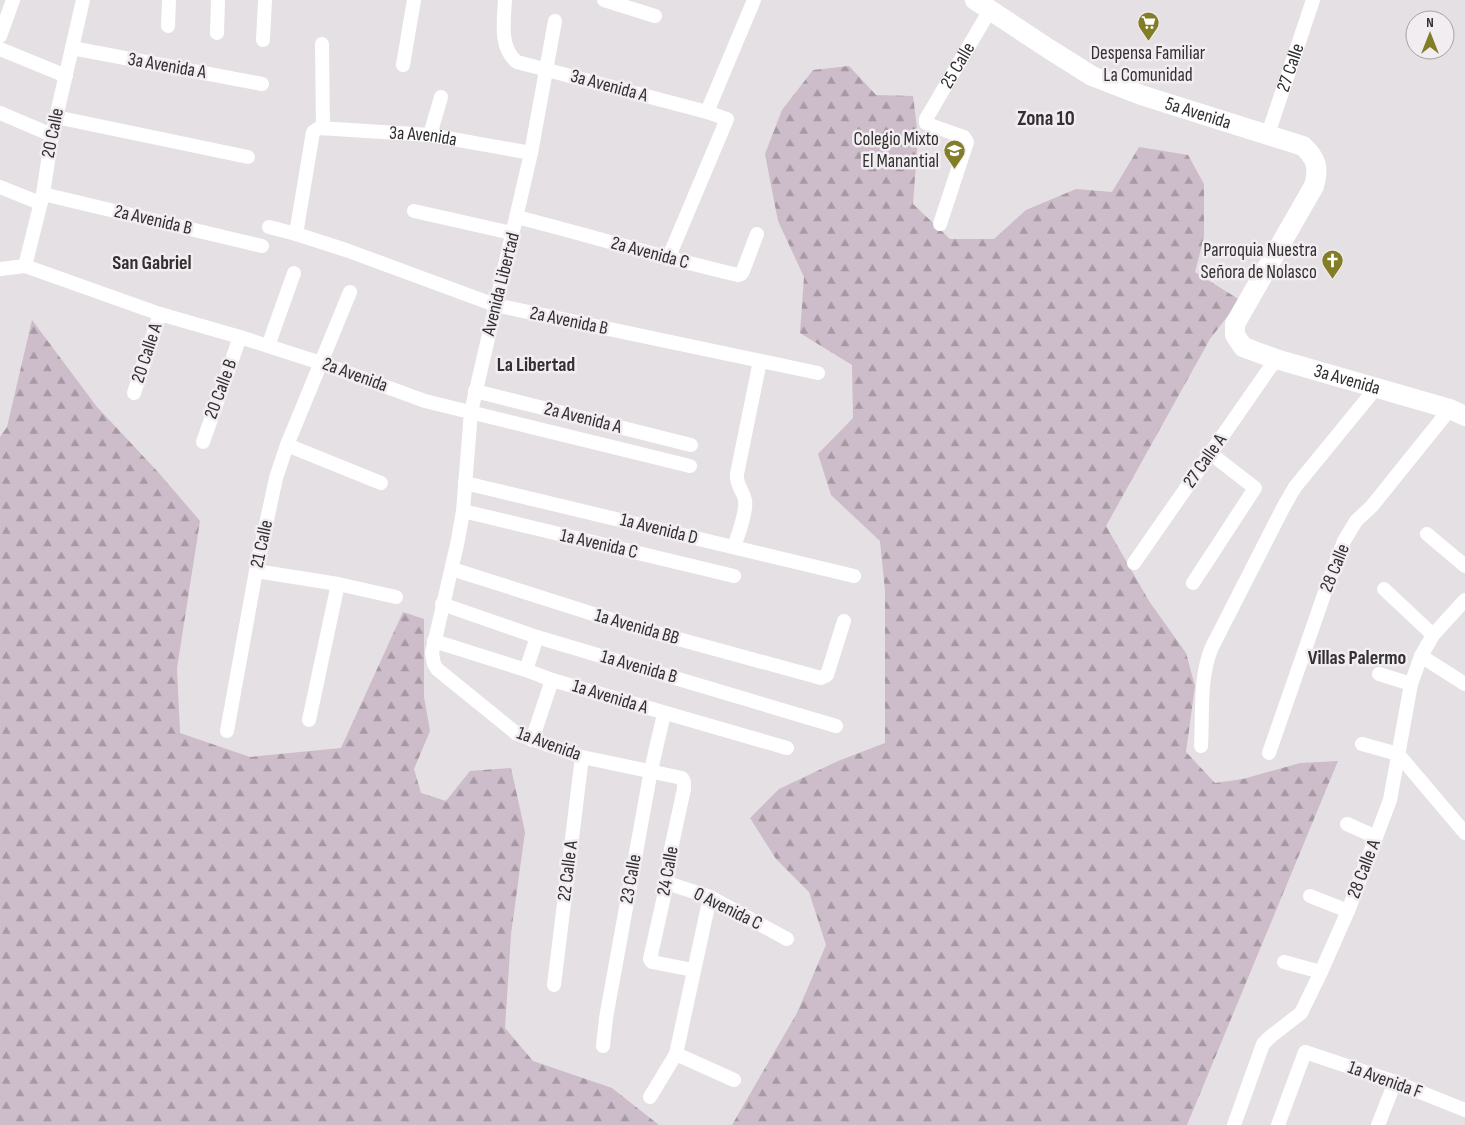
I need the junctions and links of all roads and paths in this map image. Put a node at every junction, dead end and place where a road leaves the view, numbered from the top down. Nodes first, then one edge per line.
1 (12, 0) edge
2 (83, 0) edge
3 (169, 0) edge
4 (218, 0) edge
5 (265, 0) edge
6 (414, 0) edge
7 (505, 0) edge
8 (604, 0) edge
9 (754, 0) edge
10 (1313, 0) edge
11 (984, 4) edge
12 (655, 16) dead end
13 (555, 21) dead end
14 (168, 26) dead end
15 (217, 34) dead end
16 (0, 36) edge
17 (263, 40) dead end
18 (322, 44) dead end
19 (72, 48) junction
20 (0, 49) edge
21 (403, 65) dead end
22 (546, 69) junction
23 (66, 76) junction
24 (262, 84) dead end
25 (442, 97) dead end
26 (707, 112) junction
27 (0, 113) edge
28 (56, 117) junction
29 (319, 128) junction
30 (1268, 134) junction
31 (52, 135) junction
32 (430, 135) junction
33 (531, 153) junction
34 (248, 157) dead end
35 (0, 187) edge
36 (42, 199) junction
37 (414, 211) dead end
38 (517, 217) junction
39 (940, 224) dead end
40 (269, 227) dead end
41 (512, 233) junction
42 (296, 234) junction
43 (757, 234) dead end
44 (262, 246) dead end
45 (668, 259) junction
46 (25, 266) junction
47 (0, 269) edge
48 (294, 274) dead end
49 (350, 292) dead end
50 (495, 305) junction
51 (160, 314) junction
52 (1235, 335) joint
53 (240, 336) junction
54 (268, 346) junction
55 (1276, 359) junction
56 (760, 361) junction
57 (321, 363) junction
58 (818, 373) dead end
59 (1376, 388) junction
60 (475, 391) junction
61 (134, 393) dead end
62 (471, 412) junction
63 (1458, 413) edge
64 (202, 442) dead end
65 (691, 444) dead end
66 (287, 445) junction
67 (1210, 452) junction
68 (690, 466) dead end
69 (381, 483) dead end
70 (465, 483) junction
71 (463, 512) junction
72 (1427, 534) dead end
73 (734, 547) junction
74 (1134, 563) dead end
75 (1465, 566) edge
76 (452, 568) junction
77 (256, 571) junction
78 (734, 576) dead end
79 (854, 576) dead end
80 (1193, 583) dead end
81 (338, 584) junction
82 (1384, 589) dead end
83 (396, 597) dead end
84 (1465, 600) edge
85 (442, 604) junction
86 (844, 621) dead end
87 (1433, 635) junction
88 (538, 637) junction
89 (434, 641) junction
90 (1421, 656) junction
91 (434, 664) joint
92 (526, 670) junction
93 (1379, 674) dead end
94 (552, 680) junction
95 (1411, 684) junction
96 (1465, 684) edge
97 (664, 714) junction
98 (309, 720) dead end
99 (836, 726) dead end
100 (227, 731) dead end
101 (532, 740) junction
102 (1362, 744) dead end
103 (1202, 746) dead end
104 (787, 748) dead end
105 (1269, 754) dead end
106 (1398, 754) junction
107 (582, 757) junction
108 (651, 770) junction
109 (684, 782) joint
110 (1347, 824) dead end
111 (1465, 833) edge
112 (1376, 837) junction
113 (667, 883) junction
114 (1310, 896) dead end
115 (710, 897) junction
116 (1348, 911) junction
117 (787, 939) dead end
118 (1284, 962) dead end
119 (693, 970) junction
120 (1321, 972) junction
121 (554, 985) dead end
122 (603, 1046) dead end
123 (673, 1060) junction
124 (734, 1080) dead end
125 (1395, 1082) junction
126 (650, 1097) dead end
127 (1465, 1110) edge
128 (1234, 1125) edge
129 (1278, 1125) edge
130 (1378, 1125) edge

1 - 16 street
2 - 19 street, 20 Calle
3 - 14 street
4 - 15 street
5 - 17 street
6 - 21 street
7 - 22 street, 3a Avenida A
8 - 12 street
9 - 26 street
10 - 30 street, 27 Calle
11 - 30 street, 5a Avenida
11 - 39 street, 25 Calle
13 - 22 street, Avenida Libertad
18 - 29 street
19 - 23 street, 20 Calle
19 - 24 street, 3a Avenida A
20 - 23 street
22 - 26 street, 3a Avenida A
22 - 33 street, Avenida Libertad
23 - 28 street, 20 Calle
25 - 32 street
26 - 45 street, 3a Avenida A
27 - 31 street
28 - 31 street, 20 Calle
28 - 34 street
29 - 32 street, 3a Avenida
29 - 42 street
30 - 52 street, 5a Avenida
31 - 36 street, 20 Calle
32 - 33 street, 3a Avenida
33 - 38 street, Avenida Libertad
35 - 36 street, 2a Avenida B
36 - 44 street, 2a Avenida B
36 - 46 street, 20 Calle
37 - 41 street
38 - 41 street, Avenida Libertad
38 - 45 street, 2a Avenida C
40 - 42 street, 2a Avenida B
41 - 50 street, Avenida Libertad
42 - 50 street, 2a Avenida B
43 - 45 street, 2a Avenida C
46 - 47 street
46 - 51 street, 2a Avenida
48 - 54 street
49 - 57 street, 21 Calle
50 - 56 street, 2a Avenida B
50 - 60 street, Avenida Libertad
51 - 53 street, 2a Avenida
51 - 61 street, 20 Calle A
52 - 55 street, 3a Avenida
53 - 54 street, 2a Avenida
53 - 64 street, 20 Calle B
54 - 57 street, 2a Avenida
55 - 59 street, 3a Avenida
55 - 67 street, 27 Calle A
56 - 58 street, 2a Avenida B
56 - 73 street
57 - 62 street, 2a Avenida
57 - 66 street, 21 Calle
59 - 63 street, 3a Avenida
59 - 103 street
60 - 62 street, Avenida Libertad
60 - 65 street, 2a Avenida A
62 - 68 street, 2a Avenida
62 - 70 street, Avenida Libertad
63 - 105 street, 28 Calle
66 - 69 street
66 - 77 street, 21 Calle
67 - 74 street, 27 Calle A
67 - 80 street
70 - 71 street, Avenida Libertad
70 - 73 street, 1a Avenida D
71 - 76 street, Avenida Libertad
71 - 78 street, 1a Avenida C
72 - 75 street
73 - 79 street, 1a Avenida D
76 - 85 street, Avenida Libertad
76 - 86 street, 1a Avenida BB
77 - 81 street
77 - 100 street, 21 Calle
81 - 83 street
81 - 98 street
82 - 87 street
84 - 87 street, 28 Calle A
85 - 88 street, 1a Avenida B
85 - 89 street, Avenida Libertad
87 - 90 street, 28 Calle A
88 - 92 street
88 - 99 street, 1a Avenida B
89 - 91 street, Avenida Libertad
89 - 92 street, 1a Avenida A
90 - 95 street, 28 Calle A
90 - 96 street
91 - 101 street, 1a Avenida
92 - 94 street, 1a Avenida A
93 - 95 street
94 - 97 street, 1a Avenida A
94 - 101 street
95 - 106 street, 28 Calle A
97 - 104 street, 1a Avenida A
97 - 108 street, 23 Calle
101 - 107 street, 1a Avenida
102 - 106 street
106 - 111 street
106 - 112 street, 28 Calle A
107 - 108 street, 1a Avenida
107 - 121 street, 22 Calle A
108 - 109 street, 1a Avenida
108 - 122 street, 23 Calle
109 - 113 street, 24 Calle
110 - 112 street
112 - 116 street, 28 Calle A
113 - 115 street, 0 Avenida C
113 - 119 street, 24 Calle
114 - 116 street
115 - 117 street, 0 Avenida C
115 - 119 street
116 - 120 street, 28 Calle A
118 - 120 street
119 - 123 street
120 - 128 street, 28 Calle A
123 - 124 street
123 - 126 street
125 - 127 street, 1a Avenida F
125 - 129 street, 1a Avenida F
125 - 130 street

